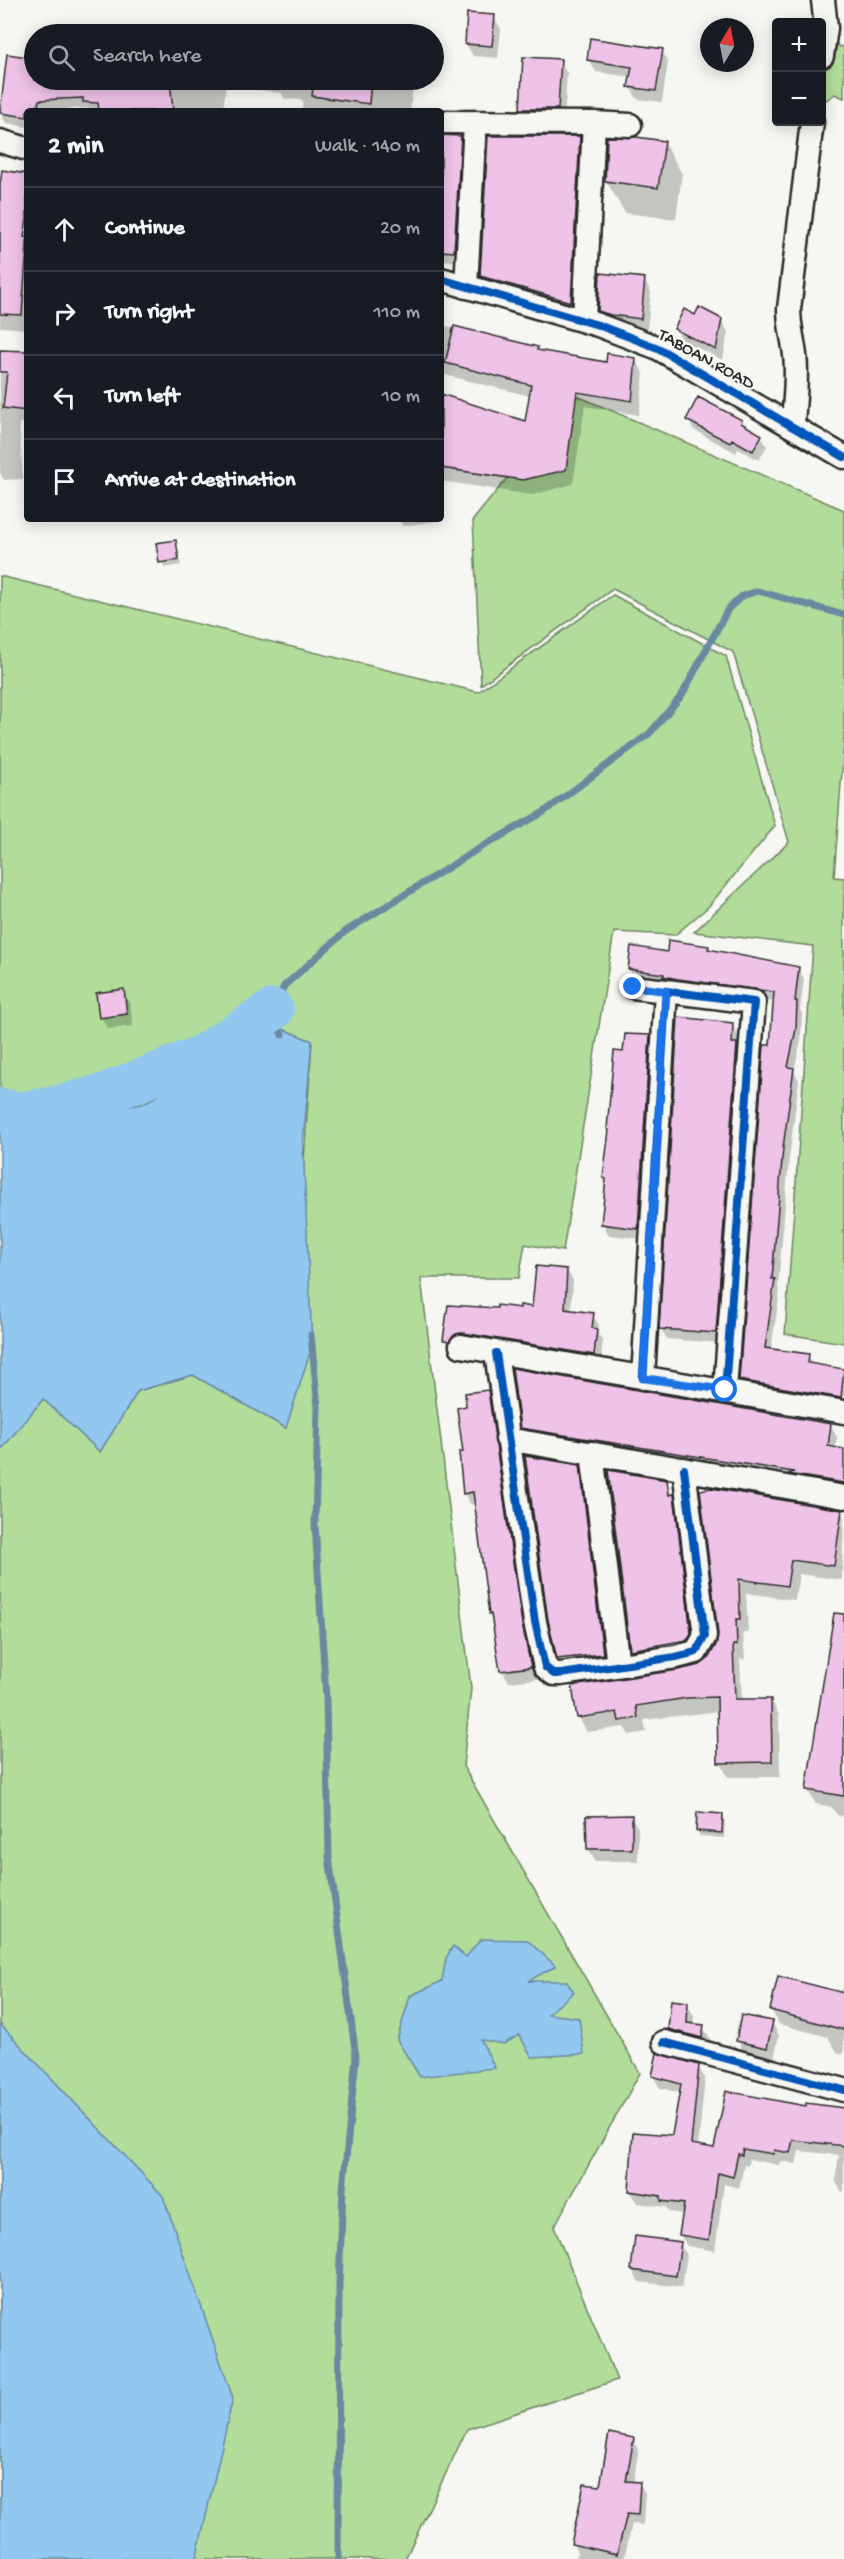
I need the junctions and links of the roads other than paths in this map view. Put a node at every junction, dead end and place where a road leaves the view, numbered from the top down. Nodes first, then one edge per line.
1 (823, 0) edge
2 (825, 18) edge
3 (444, 122) edge
4 (475, 122) junction
5 (594, 123) junction
6 (630, 125) dead end
7 (812, 126) edge
8 (0, 141) edge
9 (24, 148) edge
10 (444, 280) edge
11 (465, 286) junction
12 (584, 320) junction
13 (793, 425) junction
14 (844, 457) edge
15 (633, 987) dead end
16 (666, 991) junction
17 (461, 1346) dead end
18 (496, 1353) junction
19 (643, 1378) junction
20 (725, 1390) junction
21 (844, 1412) edge
22 (507, 1438) junction
23 (592, 1453) junction
24 (684, 1469) junction
25 (844, 1497) edge
26 (618, 1665) junction
27 (664, 2042) dead end
28 (844, 2090) edge

1 - 2 street
3 - 4 street
4 - 5 street
4 - 11 street
5 - 6 street
5 - 12 street
7 - 13 street
8 - 9 street
10 - 11 street, TABOAN ROAD
11 - 12 street, TABOAN ROAD
12 - 13 street, TABOAN ROAD
13 - 14 street, TABOAN ROAD
15 - 16 street
16 - 19 street
16 - 20 street
17 - 18 street
18 - 19 street
18 - 22 street
19 - 20 street
20 - 21 street
22 - 23 street
22 - 26 street
23 - 24 street
23 - 26 street
24 - 25 street
24 - 26 street
27 - 28 street

